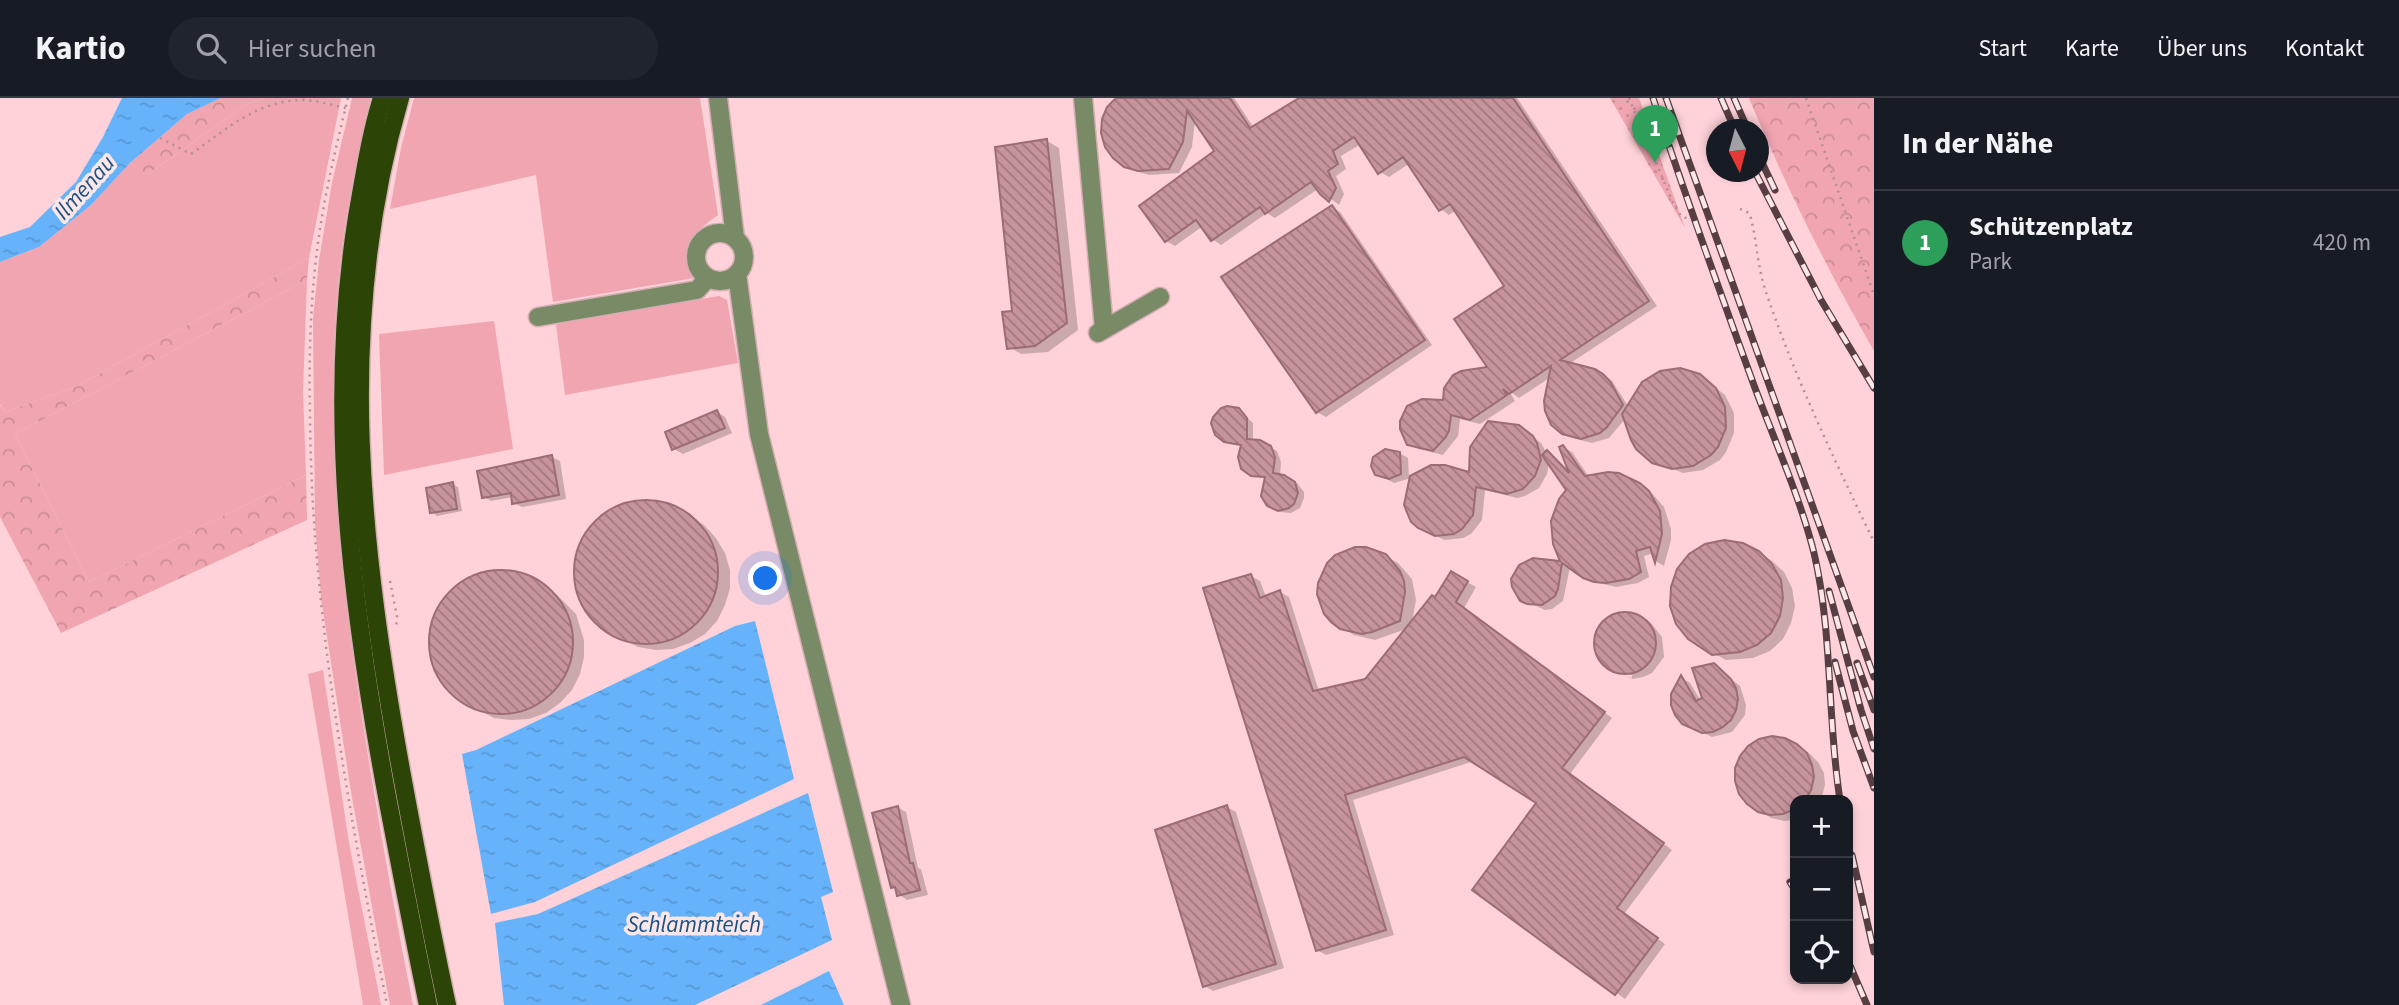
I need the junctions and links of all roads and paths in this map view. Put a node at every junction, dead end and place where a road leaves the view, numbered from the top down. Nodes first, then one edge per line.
1 (382, 98) edge
2 (401, 98) edge
3 (718, 98) edge
4 (1083, 98) edge
5 (1629, 98) edge
6 (1806, 98) edge
7 (346, 108) dead end
8 (160, 138) dead end
9 (1740, 209) dead end
10 (1689, 219) dead end
11 (735, 238) junction
12 (737, 274) junction
13 (708, 278) junction
14 (1874, 295) edge
15 (1160, 297) dead end
16 (538, 317) dead end
17 (1874, 542) edge
18 (389, 570) dead end
19 (396, 631) dead end
20 (428, 1005) edge
21 (447, 1005) edge
22 (901, 1005) edge

1 - 20 main road
2 - 21 main road
3 - 11 street
4 - 15 street
5 - 10 path
6 - 14 path
7 - 8 path
9 - 17 path
11 - 12 street
11 - 13 street
12 - 13 street
12 - 22 street
13 - 16 street
18 - 19 path

